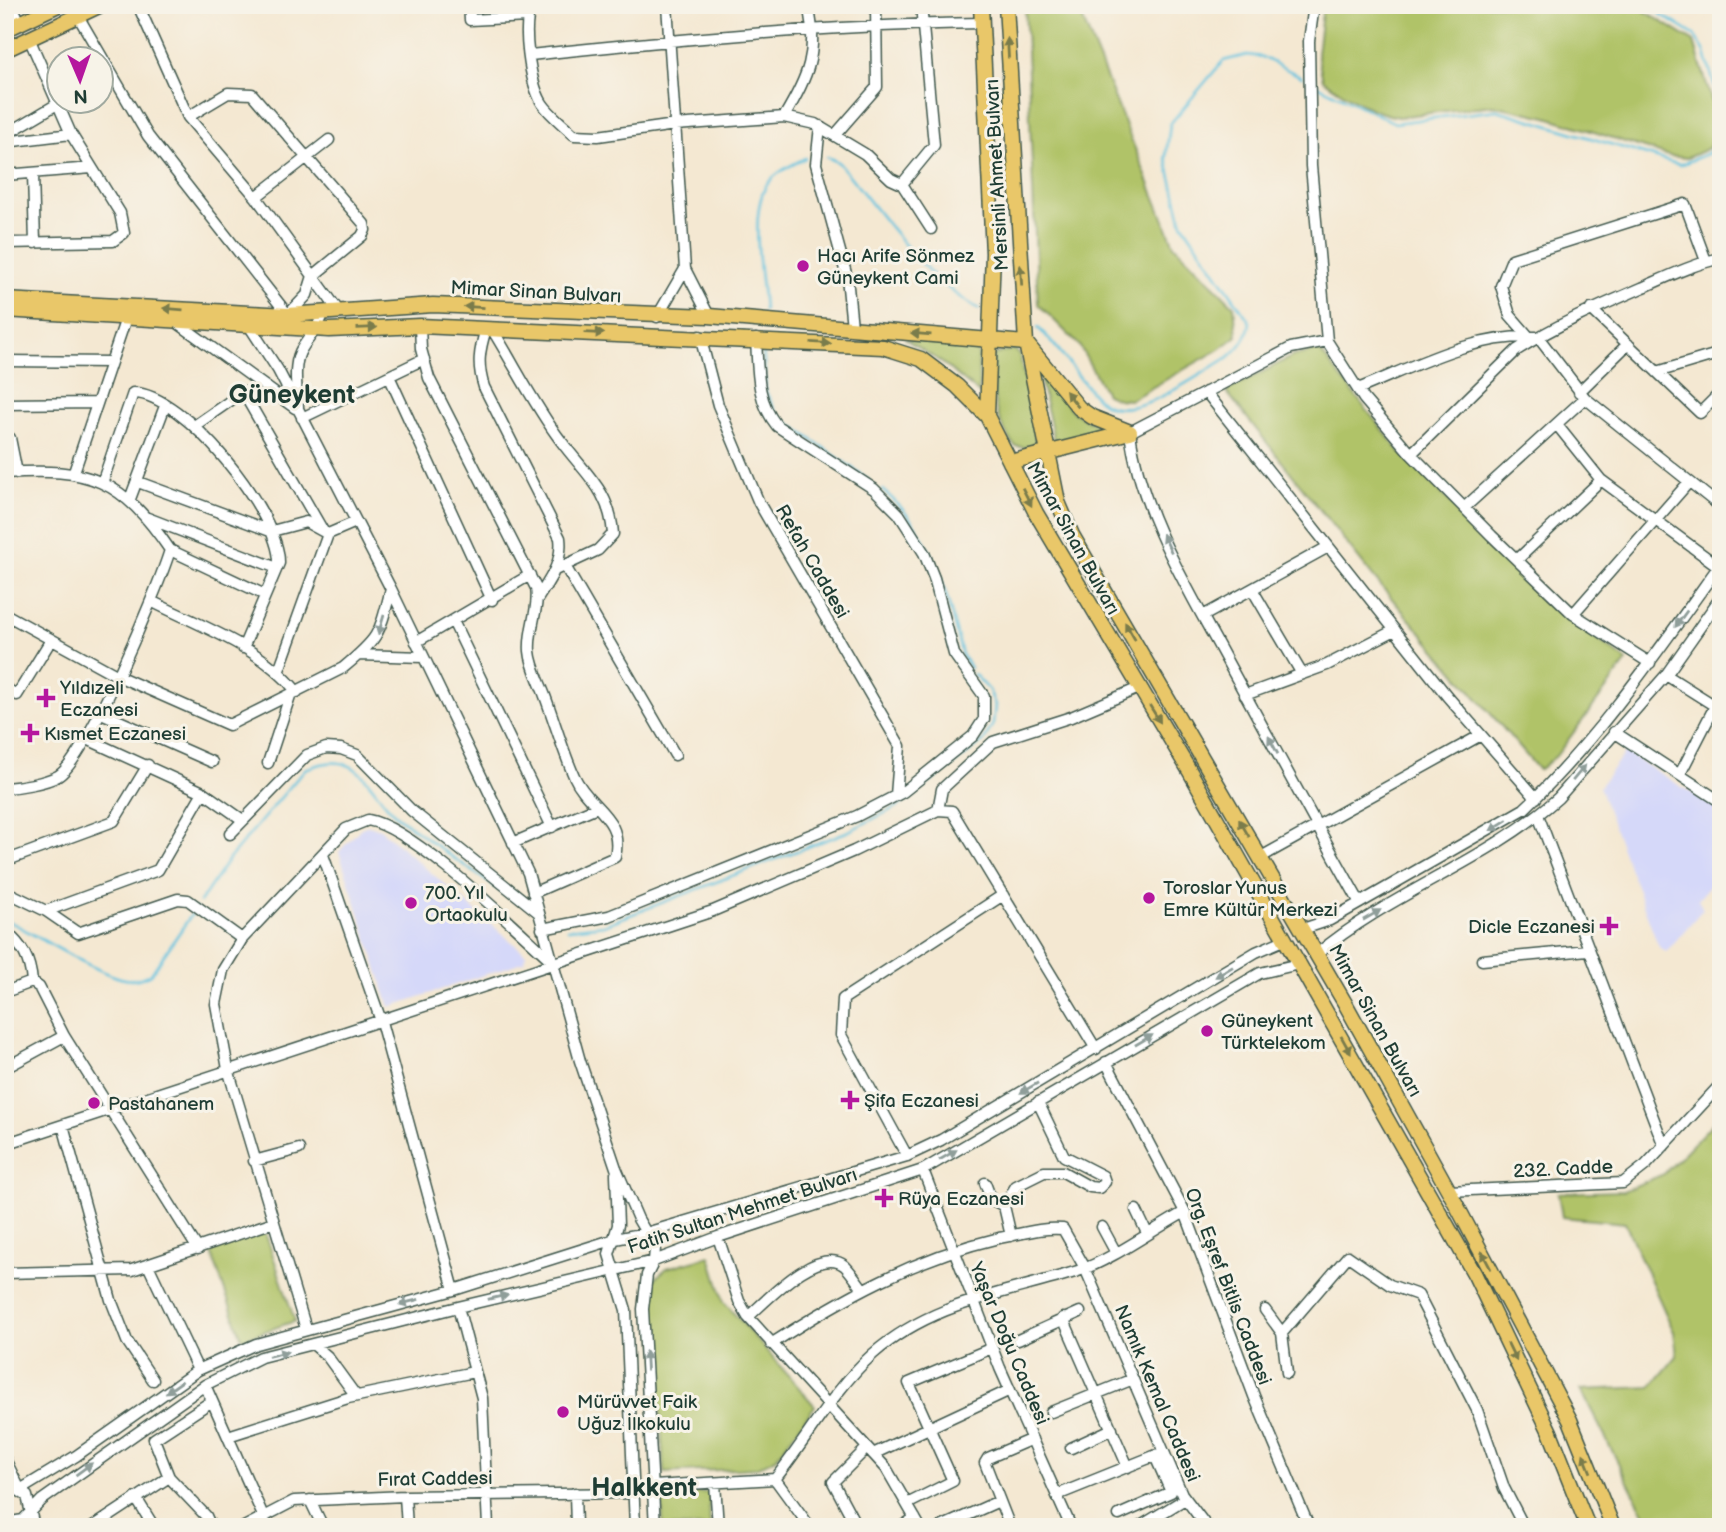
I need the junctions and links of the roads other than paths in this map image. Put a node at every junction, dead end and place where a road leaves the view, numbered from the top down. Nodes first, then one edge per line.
1 (12, 5) edge
2 (58, 5) edge
3 (101, 5) edge
4 (138, 5) edge
5 (469, 5) edge
6 (532, 5) edge
7 (667, 5) edge
8 (808, 5) edge
9 (876, 5) edge
10 (921, 5) edge
11 (981, 5) edge
12 (1006, 5) edge
13 (1314, 5) edge
14 (78, 16) junction
15 (526, 17) junction
16 (20, 23) junction
17 (982, 23) junction
18 (923, 24) junction
19 (877, 26) junction
20 (5, 30) edge
21 (812, 30) junction
22 (29, 38) junction
23 (669, 40) junction
24 (5, 50) edge
25 (530, 55) junction
26 (46, 75) edge
27 (46, 111) edge
28 (64, 116) edge
29 (188, 117) junction
30 (784, 117) junction
31 (675, 125) junction
32 (820, 126) junction
33 (71, 134) junction
34 (5, 135) edge
35 (835, 135) junction
36 (330, 140) dead end
37 (5, 142) edge
38 (307, 157) junction
39 (92, 168) junction
40 (33, 174) junction
41 (5, 175) edge
42 (902, 184) junction
43 (256, 197) junction
44 (931, 229) dead end
45 (5, 243) edge
46 (34, 243) junction
47 (1721, 258) edge
48 (1706, 261) junction
49 (685, 269) junction
50 (313, 276) junction
51 (5, 300) edge
52 (1591, 309) junction
53 (5, 310) edge
54 (240, 312) junction
55 (340, 313) junction
56 (323, 314) junction
57 (709, 316) junction
58 (657, 317) junction
59 (126, 318) junction
60 (174, 321) junction
61 (284, 321) junction
62 (250, 325) junction
63 (420, 326) junction
64 (852, 327) junction
65 (318, 329) junction
66 (489, 329) junction
67 (700, 336) junction
68 (1533, 338) junction
69 (756, 339) junction
70 (989, 340) junction
71 (1326, 341) junction
72 (1026, 343) junction
73 (1628, 344) junction
74 (1721, 353) edge
75 (424, 359) junction
76 (5, 361) edge
77 (111, 362) junction
78 (1657, 372) junction
79 (389, 376) junction
80 (1358, 389) junction
81 (1206, 392) junction
82 (1721, 392) edge
83 (1582, 395) junction
84 (97, 403) junction
85 (5, 404) edge
86 (165, 406) junction
87 (300, 414) junction
88 (986, 415) junction
89 (1557, 425) junction
90 (194, 426) junction
91 (1130, 432) junction
92 (5, 436) edge
93 (1047, 453) junction
94 (1411, 454) junction
95 (1010, 462) junction
96 (74, 472) junction
97 (11, 473) edge
98 (1601, 480) junction
99 (138, 482) junction
100 (1689, 482) junction
101 (102, 483) junction
102 (130, 499) junction
103 (1721, 507) edge
104 (1464, 508) junction
105 (145, 517) junction
106 (1656, 520) junction
107 (356, 522) junction
108 (273, 532) junction
109 (325, 533) junction
110 (1328, 547) junction
111 (170, 550) junction
112 (1517, 560) junction
113 (1720, 565) edge
114 (277, 568) junction
115 (560, 568) junction
116 (530, 575) junction
117 (391, 589) junction
118 (1252, 589) junction
119 (265, 595) junction
120 (1721, 597) edge
121 (538, 598) junction
122 (492, 600) junction
123 (150, 601) junction
124 (5, 614) edge
125 (1573, 614) junction
126 (1203, 616) junction
127 (453, 621) junction
128 (1395, 630) junction
129 (51, 640) junction
130 (416, 642) junction
131 (243, 648) junction
132 (359, 655) junction
133 (423, 657) junction
134 (1650, 663) junction
135 (279, 670) junction
136 (1303, 674) junction
137 (1666, 675) junction
138 (118, 676) junction
139 (5, 688) edge
140 (1139, 688) junction
141 (294, 694) junction
142 (1245, 695) junction
143 (1718, 707) edge
144 (99, 712) junction
145 (1614, 732) junction
146 (1481, 735) junction
147 (85, 738) junction
148 (675, 755) dead end
149 (212, 762) dead end
150 (268, 763) dead end
151 (148, 765) junction
152 (1679, 774) junction
153 (5, 789) edge
154 (203, 792) junction
155 (896, 795) junction
156 (1536, 797) junction
157 (1721, 802) edge
158 (597, 807) junction
159 (938, 810) junction
160 (1538, 815) junction
161 (240, 818) dead end
162 (1317, 826) junction
163 (552, 827) junction
164 (230, 834) dead end
165 (513, 844) junction
166 (323, 855) junction
167 (1261, 857) junction
168 (5, 861) edge
169 (5, 891) edge
170 (533, 893) junction
171 (1003, 895) junction
172 (1360, 903) junction
173 (46, 911) junction
174 (538, 912) junction
175 (542, 929) junction
176 (1303, 929) junction
177 (5, 930) edge
178 (242, 939) junction
179 (1284, 940) junction
180 (1588, 950) junction
181 (1317, 954) junction
182 (1482, 960) dead end
183 (554, 963) junction
184 (1299, 964) junction
185 (32, 982) junction
186 (5, 992) edge
187 (380, 1018) junction
188 (64, 1036) junction
189 (1096, 1049) junction
190 (1106, 1062) junction
191 (5, 1068) edge
192 (228, 1069) junction
193 (1721, 1084) edge
194 (1038, 1102) junction
195 (109, 1109) junction
196 (63, 1125) junction
197 (5, 1144) edge
198 (1664, 1146) junction
199 (299, 1149) dead end
200 (908, 1156) junction
201 (254, 1161) junction
202 (616, 1168) junction
203 (923, 1170) junction
204 (985, 1183) dead end
205 (1449, 1191) junction
206 (1004, 1206) junction
207 (1136, 1210) dead end
208 (1185, 1212) junction
209 (271, 1223) junction
210 (1102, 1227) dead end
211 (646, 1233) junction
212 (1147, 1233) junction
213 (1011, 1236) junction
214 (718, 1237) junction
215 (615, 1239) junction
216 (198, 1249) junction
217 (953, 1249) junction
218 (1115, 1251) junction
219 (654, 1261) junction
220 (148, 1265) junction
221 (1085, 1268) junction
222 (615, 1270) junction
223 (5, 1273) edge
224 (103, 1273) junction
225 (862, 1288) junction
226 (454, 1290) junction
227 (972, 1298) junction
228 (458, 1307) junction
229 (1265, 1310) dead end
230 (1080, 1312) dead end
231 (748, 1317) junction
232 (1063, 1318) junction
233 (306, 1329) junction
234 (1282, 1334) junction
235 (1018, 1340) dead end
236 (771, 1344) junction
237 (314, 1345) junction
238 (992, 1348) junction
239 (198, 1370) junction
240 (474, 1372) junction
241 (1287, 1373) dead end
242 (1133, 1379) junction
243 (153, 1380) dead end
244 (205, 1385) junction
245 (1010, 1391) junction
246 (1097, 1394) junction
247 (356, 1396) junction
248 (212, 1401) junction
249 (828, 1407) junction
250 (1051, 1412) dead end
251 (927, 1429) junction
252 (1112, 1430) junction
253 (228, 1436) junction
254 (1032, 1439) junction
255 (1071, 1448) dead end
256 (870, 1451) junction
257 (1160, 1454) junction
258 (5, 1459) edge
259 (1128, 1467) junction
260 (169, 1477) junction
261 (775, 1479) junction
262 (715, 1483) junction
263 (653, 1486) junction
264 (5, 1489) edge
265 (20, 1490) junction
266 (575, 1493) junction
267 (633, 1493) junction
268 (488, 1494) junction
269 (1057, 1495) junction
270 (405, 1496) junction
271 (136, 1498) junction
272 (1185, 1499) junction
273 (310, 1500) junction
274 (999, 1501) junction
275 (907, 1504) junction
276 (1144, 1505) junction
277 (29, 1510) junction
278 (1119, 1515) dead end
279 (266, 1521) edge
280 (918, 1522) edge
281 (1144, 1524) edge
282 (6, 1525) edge
283 (1307, 1526) edge
284 (34, 1527) edge
285 (93, 1527) edge
286 (154, 1527) edge
287 (211, 1527) edge
288 (244, 1527) edge
289 (323, 1527) edge
290 (407, 1527) edge
291 (488, 1527) edge
292 (576, 1527) edge
293 (635, 1527) edge
294 (655, 1527) edge
295 (718, 1527) edge
296 (810, 1527) edge
297 (857, 1527) edge
298 (901, 1527) edge
299 (941, 1527) edge
300 (1010, 1527) edge
301 (1071, 1527) edge
302 (1206, 1527) edge
303 (1524, 1527) edge
304 (1588, 1527) edge
305 (1613, 1527) edge

1 - 16 street
2 - 16 main road
3 - 14 main road
4 - 29 street
5 - 15 street
6 - 15 street
7 - 23 street
8 - 21 street
9 - 19 street
10 - 18 street
11 - 17 main road, Mersinli Ahmet Bulvarı
72 -> 12 main road, Mersinli Ahmet Bulvarı
13 - 71 street
14 - 22 main road
14 - 61 street
15 - 25 street
16 - 20 main road
17 - 18 street
17 - 70 main road, Mersinli Ahmet Bulvarı
18 - 19 street
18 - 42 street
19 - 21 street
19 - 35 street
21 - 23 street
21 - 30 street
22 - 24 main road
22 - 26 street
23 - 25 street
23 - 31 street
25 - 31 street
27 - 34 street
28 - 33 street
29 - 38 street
29 - 43 street
30 - 31 street
30 - 32 street
31 - 49 street
32 - 35 street
32 - 64 street
33 - 37 street
33 - 39 street
35 - 42 street
36 - 38 street
38 - 43 street
38 - 50 street
39 - 40 street
39 - 46 street
40 - 41 street
40 - 46 street
42 - 44 street
43 - 50 street
45 - 46 street
47 - 48 street
48 - 52 street
48 - 68 street
49 - 57 street
49 - 58 street
50 - 55 street
50 - 61 street
54 -> 51 main road, Mimar Sinan Bulvarı
52 - 68 street
52 - 73 street
53 - 59 main road, Mimar Sinan Bulvarı
54 - 61 main road, Mimar Sinan Bulvarı
54 - 62 street
55 - 56 main road, Mimar Sinan Bulvarı
58 -> 55 main road, Mimar Sinan Bulvarı
56 - 61 main road, Mimar Sinan Bulvarı
56 - 65 street
57 - 58 main road, Mimar Sinan Bulvarı
57 - 64 main road, Mimar Sinan Bulvarı
59 - 60 main road, Mimar Sinan Bulvarı
59 - 77 street
60 - 62 main road, Mimar Sinan Bulvarı
60 - 87 street
61 - 62 main road, Mimar Sinan Bulvarı
61 - 65 main road, Mimar Sinan Bulvarı
62 - 87 street
65 -> 63 main road, Mimar Sinan Bulvarı
63 - 66 main road, Mimar Sinan Bulvarı
63 - 75 street
70 -> 64 main road, Mimar Sinan Bulvarı
65 - 87 street
66 -> 67 main road, Mimar Sinan Bulvarı
66 - 115 street
66 - 115 street
67 - 69 main road, Mimar Sinan Bulvarı
67 - 155 street, Refah Caddesi
68 - 80 street
68 - 83 street
68 - 94 street
69 -> 88 main road, Mimar Sinan Bulvarı
69 - 155 street
70 - 72 main road
70 - 88 main road, Mimar Sinan Bulvarı
71 - 80 street
71 - 81 street
91 -> 72 main road
72 - 93 main road, Mimar Sinan Bulvarı
73 - 78 street
73 - 83 street
74 - 78 street
75 - 79 street
75 - 116 street
76 - 77 street
77 - 84 street
78 - 82 street
79 - 87 street
79 - 122 street
80 - 94 street
81 - 91 street
81 - 110 street
83 - 89 street
83 - 100 street
84 - 85 street
84 - 96 street
86 - 90 street
86 - 99 street
86 - 101 street
87 - 107 street
88 - 95 main road, Mimar Sinan Bulvarı
89 - 98 street
89 - 104 street
90 - 108 street
90 - 109 street
91 - 93 main road
126 -> 91 street
92 - 97 street
93 - 95 main road
167 -> 93 main road, Mimar Sinan Bulvarı
94 - 104 street
95 -> 140 main road, Mimar Sinan Bulvarı
96 - 97 street
96 - 101 street
98 - 106 street
98 - 112 street
99 - 102 street
99 - 108 street
100 - 103 street
100 - 106 street
101 - 102 street
102 - 105 street
104 - 112 street
105 - 111 street
105 - 114 street
106 - 113 street
106 - 125 street
107 - 109 street
107 - 117 street
108 - 109 street
108 - 114 street
109 - 135 street
110 - 118 street
110 - 128 street
111 - 119 street
111 - 123 street
112 - 125 street
113 -> 134 street
114 - 119 street
115 - 121 street
115 - 148 street
116 - 121 street
116 - 122 street
117 - 130 street
117 -> 132 street
118 - 126 street
118 - 136 street
119 - 131 street
120 - 137 street
121 - 158 street
122 - 127 street
123 - 131 street
123 - 138 street
124 - 129 street
125 - 134 street
126 - 142 street
127 - 130 street
127 - 163 street
128 - 136 street
128 - 146 street
129 - 138 street
129 - 139 street
130 - 133 street
131 - 135 street
132 - 133 street
132 - 141 street
133 - 165 street
134 - 156 street
135 - 141 street
136 - 142 street
137 - 143 street
137 - 145 street
138 - 141 street
138 - 144 street
140 - 159 street
140 -> 179 main road, Mimar Sinan Bulvarı
141 - 150 street
162 -> 142 street
143 - 152 street
144 - 147 street
144 - 149 street
145 - 152 street
160 -> 145 street
146 - 156 street
146 - 162 street
147 - 151 street
147 - 153 street
151 - 154 street
151 - 168 street
152 - 157 street
154 - 161 street
154 - 173 street
155 - 175 street
156 -> 172 street
158 - 163 street
158 - 170 street
159 - 171 street
159 - 183 street
160 - 180 street
181 -> 160 street
162 - 167 street
162 - 172 street
163 - 165 street
164 - 174 street
165 - 170 street
166 - 178 street
166 - 183 street
166 - 187 street
167 - 176 main road, Mimar Sinan Bulvarı
169 - 173 street
170 - 174 street
171 - 189 street
171 - 200 street
172 - 176 street
173 - 178 street
174 - 175 street
175 - 183 street
176 - 179 main road
176 - 181 main road, Mimar Sinan Bulvarı
177 - 185 street
178 - 192 street
179 - 184 main road, Mimar Sinan Bulvarı
179 -> 189 street, Fatih Sultan Mehmet Bulvarı
180 - 182 street
180 - 198 street
181 - 184 main road
181 - 205 main road, Mimar Sinan Bulvarı
183 - 187 street
183 - 202 street
190 -> 184 street, Fatih Sultan Mehmet Bulvarı
184 -> 304 main road, Mimar Sinan Bulvarı
185 - 186 street
185 - 188 street
187 - 192 street
187 - 226 street
188 - 191 street
188 - 195 street
189 -> 200 street, Fatih Sultan Mehmet Bulvarı
190 - 194 street, Fatih Sultan Mehmet Bulvarı
190 - 208 street, Org. Eşref Bitlis Caddesi
192 - 195 street
192 - 201 street
193 - 198 street, 232. Cadde
203 -> 194 street, Fatih Sultan Mehmet Bulvarı
194 - 206 street
195 - 196 street
195 - 216 street
196 - 197 street
196 - 224 street
198 - 205 street, 232. Cadde
199 - 201 street
200 - 211 street, Fatih Sultan Mehmet Bulvarı
201 - 209 street
202 - 211 street
202 - 215 street
203 - 214 street, Fatih Sultan Mehmet Bulvarı
203 - 217 street, Yaşar Doğu Caddesi
204 - 206 street
305 -> 205 main road, Mimar Sinan Bulvarı
206 - 213 street
207 - 212 street
208 - 212 street
208 - 283 street, Org. Eşref Bitlis Caddesi
209 - 216 street
209 - 233 street
210 - 218 street
211 - 215 street, Fatih Sultan Mehmet Bulvarı
211 - 219 street
212 - 218 street
213 - 217 street
213 - 221 street, Namık Kemal Caddesi
214 - 219 street, Fatih Sultan Mehmet Bulvarı
214 - 231 street
215 - 222 street
215 - 226 street, Fatih Sultan Mehmet Bulvarı
216 - 220 street
217 - 225 street
217 - 227 street, Yaşar Doğu Caddesi
218 - 221 street
219 - 222 street, Fatih Sultan Mehmet Bulvarı
263 -> 219 street
220 - 224 street
220 - 239 street
221 - 227 street
221 - 242 street, Namık Kemal Caddesi
228 -> 222 street, Fatih Sultan Mehmet Bulvarı
222 - 267 street
223 - 224 street
224 - 243 street
225 - 231 street
225 - 236 street
226 -> 233 street, Fatih Sultan Mehmet Bulvarı
227 - 238 street, Yaşar Doğu Caddesi
227 - 249 street
228 - 237 street, Fatih Sultan Mehmet Bulvarı
228 - 240 street
229 - 234 street
230 - 232 street
231 - 236 street
232 - 235 street
232 - 246 street
233 - 239 street, Fatih Sultan Mehmet Bulvarı
234 - 241 street
234 - 303 street
236 - 249 street
244 -> 237 street, Fatih Sultan Mehmet Bulvarı
237 - 247 street
238 - 245 street, Yaşar Doğu Caddesi
238 - 251 street
239 -> 265 street, Fatih Sultan Mehmet Bulvarı
240 - 247 street
240 - 268 street
242 - 246 street
242 - 257 street, Namık Kemal Caddesi
244 - 248 street
277 -> 244 street, Fatih Sultan Mehmet Bulvarı
245 - 251 street
245 - 254 street, Yaşar Doğu Caddesi
246 - 250 street
246 - 252 street
247 - 253 street
248 - 253 street
248 - 260 street
249 - 256 street
249 - 261 street
251 - 256 street
251 - 275 street
252 - 255 street
252 - 259 street
253 - 279 street
254 - 269 street, Yaşar Doğu Caddesi
254 - 274 street
256 - 275 street
256 - 297 street
257 - 259 street
257 - 272 street, Namık Kemal Caddesi
257 - 276 street
258 - 265 street
259 - 269 street
260 - 271 street
260 - 287 street
261 - 262 street
261 - 296 street
262 - 263 street
262 - 295 street
263 - 294 street
264 - 265 street
265 - 277 street
266 - 267 street, Fırat Caddesi
266 - 268 street, Fırat Caddesi
266 - 292 street
267 - 293 street
268 - 270 street, Fırat Caddesi
268 - 291 street
269 - 301 street, Yaşar Doğu Caddesi
270 - 273 street, Fırat Caddesi
270 - 290 street
271 - 285 street
271 - 286 street
272 - 281 street
272 - 302 street, Namık Kemal Caddesi
273 - 279 street, Fırat Caddesi
273 - 289 street
274 - 299 street
274 - 300 street
275 - 280 street
276 - 278 street
276 - 281 street
277 - 282 street, Fatih Sultan Mehmet Bulvarı
277 - 284 street
279 - 288 street, Fırat Caddesi
280 - 298 street

